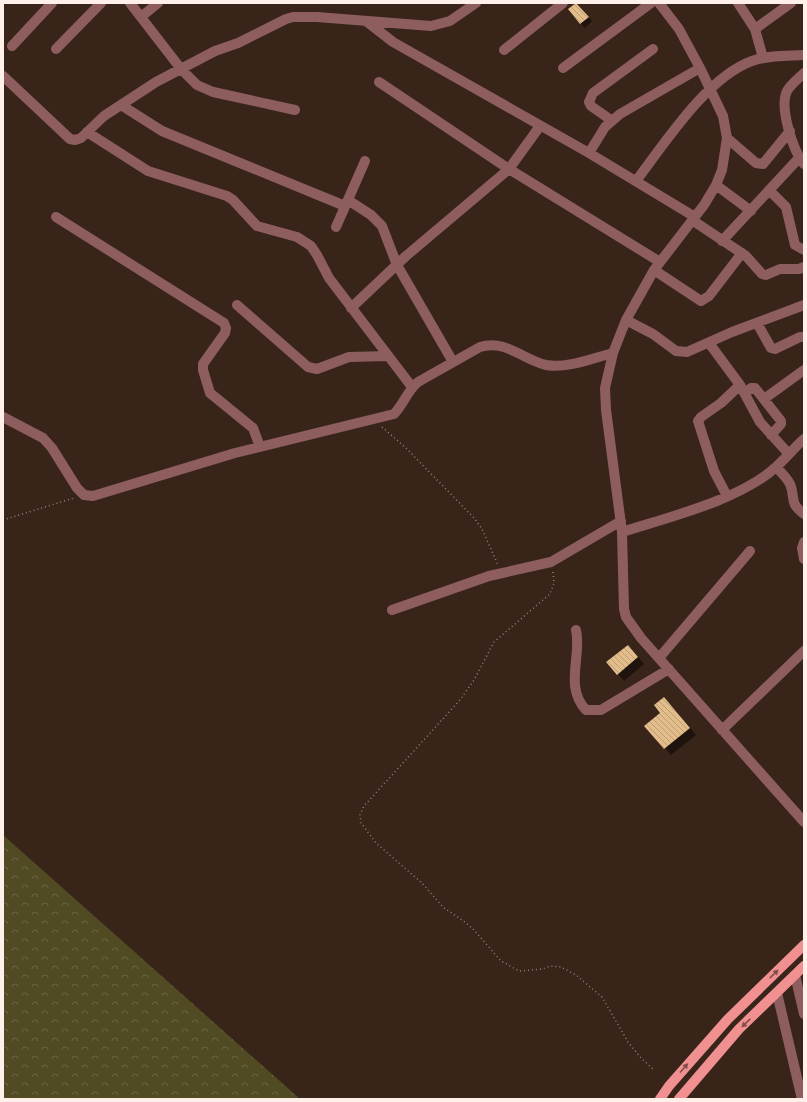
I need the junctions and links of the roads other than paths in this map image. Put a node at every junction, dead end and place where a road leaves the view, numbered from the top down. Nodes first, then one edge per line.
1 (52, 3) edge
2 (101, 3) edge
3 (130, 3) edge
4 (158, 3) edge
5 (476, 3) edge
6 (563, 3) edge
7 (651, 3) edge
8 (659, 3) edge
9 (738, 3) edge
10 (791, 3) edge
11 (141, 17) junction
12 (366, 21) junction
13 (755, 29) junction
14 (12, 46) dead end
15 (56, 49) dead end
16 (653, 49) dead end
17 (504, 50) dead end
18 (804, 55) edge
19 (763, 58) junction
20 (563, 68) dead end
21 (700, 68) junction
22 (181, 69) junction
23 (804, 73) edge
24 (3, 76) edge
25 (379, 82) dead end
26 (710, 89) junction
27 (120, 105) junction
28 (295, 110) dead end
29 (611, 120) junction
30 (540, 126) junction
31 (87, 132) junction
32 (790, 132) junction
33 (727, 138) junction
34 (589, 153) junction
35 (801, 157) edge
36 (365, 161) dead end
37 (509, 169) junction
38 (636, 181) junction
39 (716, 185) junction
40 (770, 191) junction
41 (347, 203) junction
42 (751, 211) junction
43 (56, 217) dead end
44 (693, 218) junction
45 (336, 227) dead end
46 (722, 240) junction
47 (804, 250) edge
48 (742, 253) junction
49 (660, 262) junction
50 (397, 265) junction
51 (804, 267) edge
52 (654, 270) junction
53 (236, 305) dead end
54 (804, 305) edge
55 (351, 308) junction
56 (626, 320) junction
57 (757, 323) junction
58 (804, 337) edge
59 (709, 344) junction
60 (613, 353) junction
61 (388, 356) junction
62 (453, 362) junction
63 (804, 370) edge
64 (412, 387) junction
65 (742, 389) junction
66 (764, 399) junction
67 (3, 417) edge
68 (771, 434) junction
69 (804, 439) edge
70 (260, 447) junction
71 (788, 454) junction
72 (776, 467) junction
73 (728, 496) junction
74 (804, 514) edge
75 (621, 521) junction
76 (622, 532) junction
77 (804, 542) edge
78 (750, 551) dead end
79 (804, 559) edge
80 (392, 610) dead end
81 (576, 630) dead end
82 (804, 651) edge
83 (659, 658) junction
84 (669, 669) junction
85 (722, 730) junction
86 (804, 822) edge
87 (804, 945) edge
88 (804, 966) edge
89 (794, 975) junction
90 (777, 993) junction
91 (804, 1014) edge
92 (660, 1099) edge
93 (679, 1099) edge
94 (802, 1099) edge

1 - 14 street
2 - 15 street
3 - 11 street
4 - 11 street
5 - 12 street
6 - 17 street
7 - 20 street
8 - 21 street
9 - 13 street
10 - 13 street
11 - 22 street
12 - 22 street
12 - 30 street
13 - 19 street
16 - 29 street
18 - 19 street
19 - 26 street
21 - 26 street
21 - 29 street
22 - 27 street
22 - 28 street
23 - 32 street
24 - 31 street
25 - 37 street
26 - 33 street
26 - 38 street
27 - 31 street
27 - 41 street
29 - 34 street
30 - 34 street
30 - 37 street
31 - 55 street
32 - 33 street
32 - 35 street
33 - 39 street
34 - 38 street
35 - 40 street
36 - 41 street
37 - 49 street
37 - 50 street
38 - 44 street
39 - 42 street
39 - 44 street
40 - 42 street
40 - 47 street
41 - 45 street
41 - 50 street
42 - 46 street
43 - 70 street
44 - 46 street
44 - 49 street
46 - 48 street
48 - 51 street
48 - 52 street
49 - 52 street
50 - 55 street
50 - 62 street
52 - 56 street
53 - 61 street
54 - 57 street
55 - 61 street
56 - 59 street
56 - 60 street
57 - 58 street
57 - 59 street
59 - 65 street
60 - 62 street
60 - 75 street
61 - 64 street
62 - 64 street
63 - 66 street
64 - 70 street
65 - 66 street
65 - 68 street
65 - 73 street
66 - 68 street
67 - 70 street
68 - 71 street
69 - 71 street
71 - 72 street
72 - 73 street
72 - 74 street
73 - 76 street
75 - 76 street
75 - 80 street
76 - 83 street
77 - 79 street
78 - 83 street
81 - 84 street
82 - 85 street
83 - 84 street
84 - 85 street
85 - 86 street
92 -> 87 main road
88 - 89 main road
89 - 90 main road
89 - 91 street
90 -> 93 main road
90 - 94 street

